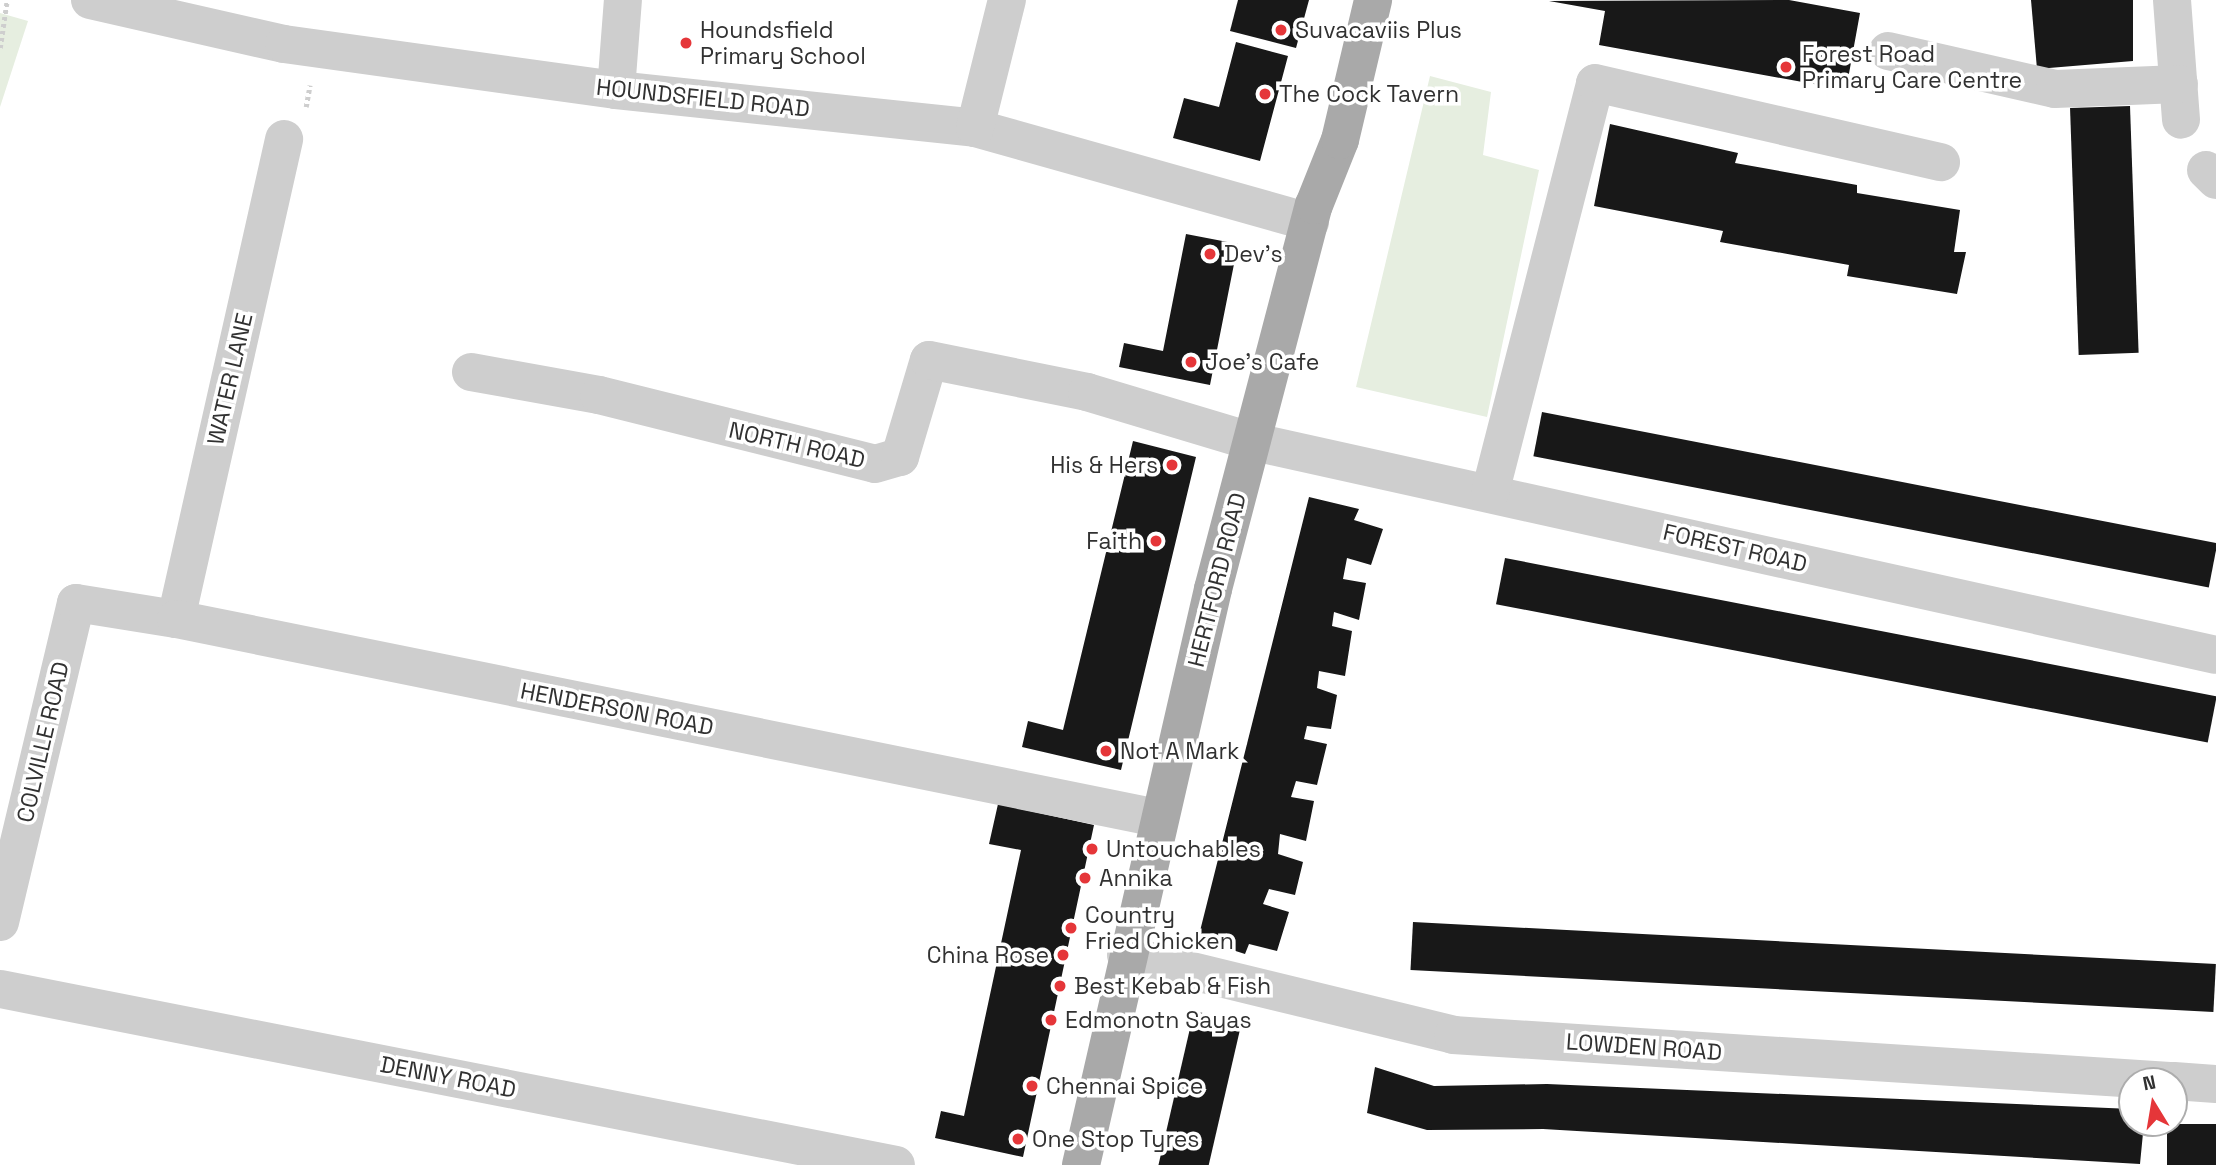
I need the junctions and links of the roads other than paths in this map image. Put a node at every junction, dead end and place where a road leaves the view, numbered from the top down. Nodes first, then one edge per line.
1 (90, 0) edge
2 (622, 0) edge
3 (1007, 0) edge
4 (1373, 0) edge
5 (2172, 0) edge
6 (1888, 51) dead end
7 (616, 90) junction
8 (975, 128) junction
9 (284, 139) road end
10 (1941, 162) dead end
11 (1310, 222) junction
12 (471, 372) dead end
13 (1254, 442) junction
14 (1490, 493) junction
15 (76, 603) joint
16 (176, 619) junction
17 (2216, 655) edge
18 (1158, 818) junction
19 (0, 922) edge
20 (1126, 955) junction
21 (0, 989) edge
22 (2118, 1078) edge
23 (2188, 1082) edge
24 (2216, 1084) edge
25 (896, 1165) edge
26 (1081, 1165) edge

1 - 7 street, HOUNDSFIELD ROAD
2 - 7 street
3 - 8 street
4 - 11 main road, HERTFORD ROAD
5 - 6 street
7 - 8 street, HOUNDSFIELD ROAD
8 - 11 street, HOUNDSFIELD ROAD
9 - 16 street, WATER LANE
10 - 14 street
11 - 13 main road, HERTFORD ROAD
12 - 13 street, NORTH ROAD
13 - 14 street, FOREST ROAD
13 - 18 main road, HERTFORD ROAD
14 - 17 street, FOREST ROAD
15 - 16 street, HENDERSON ROAD
15 - 19 street, COLVILLE ROAD
16 - 18 street, HENDERSON ROAD
18 - 20 main road, HERTFORD ROAD
20 - 22 street, LOWDEN ROAD
20 - 26 main road, HERTFORD ROAD
21 - 25 street, DENNY ROAD
23 - 24 street, LOWDEN ROAD

